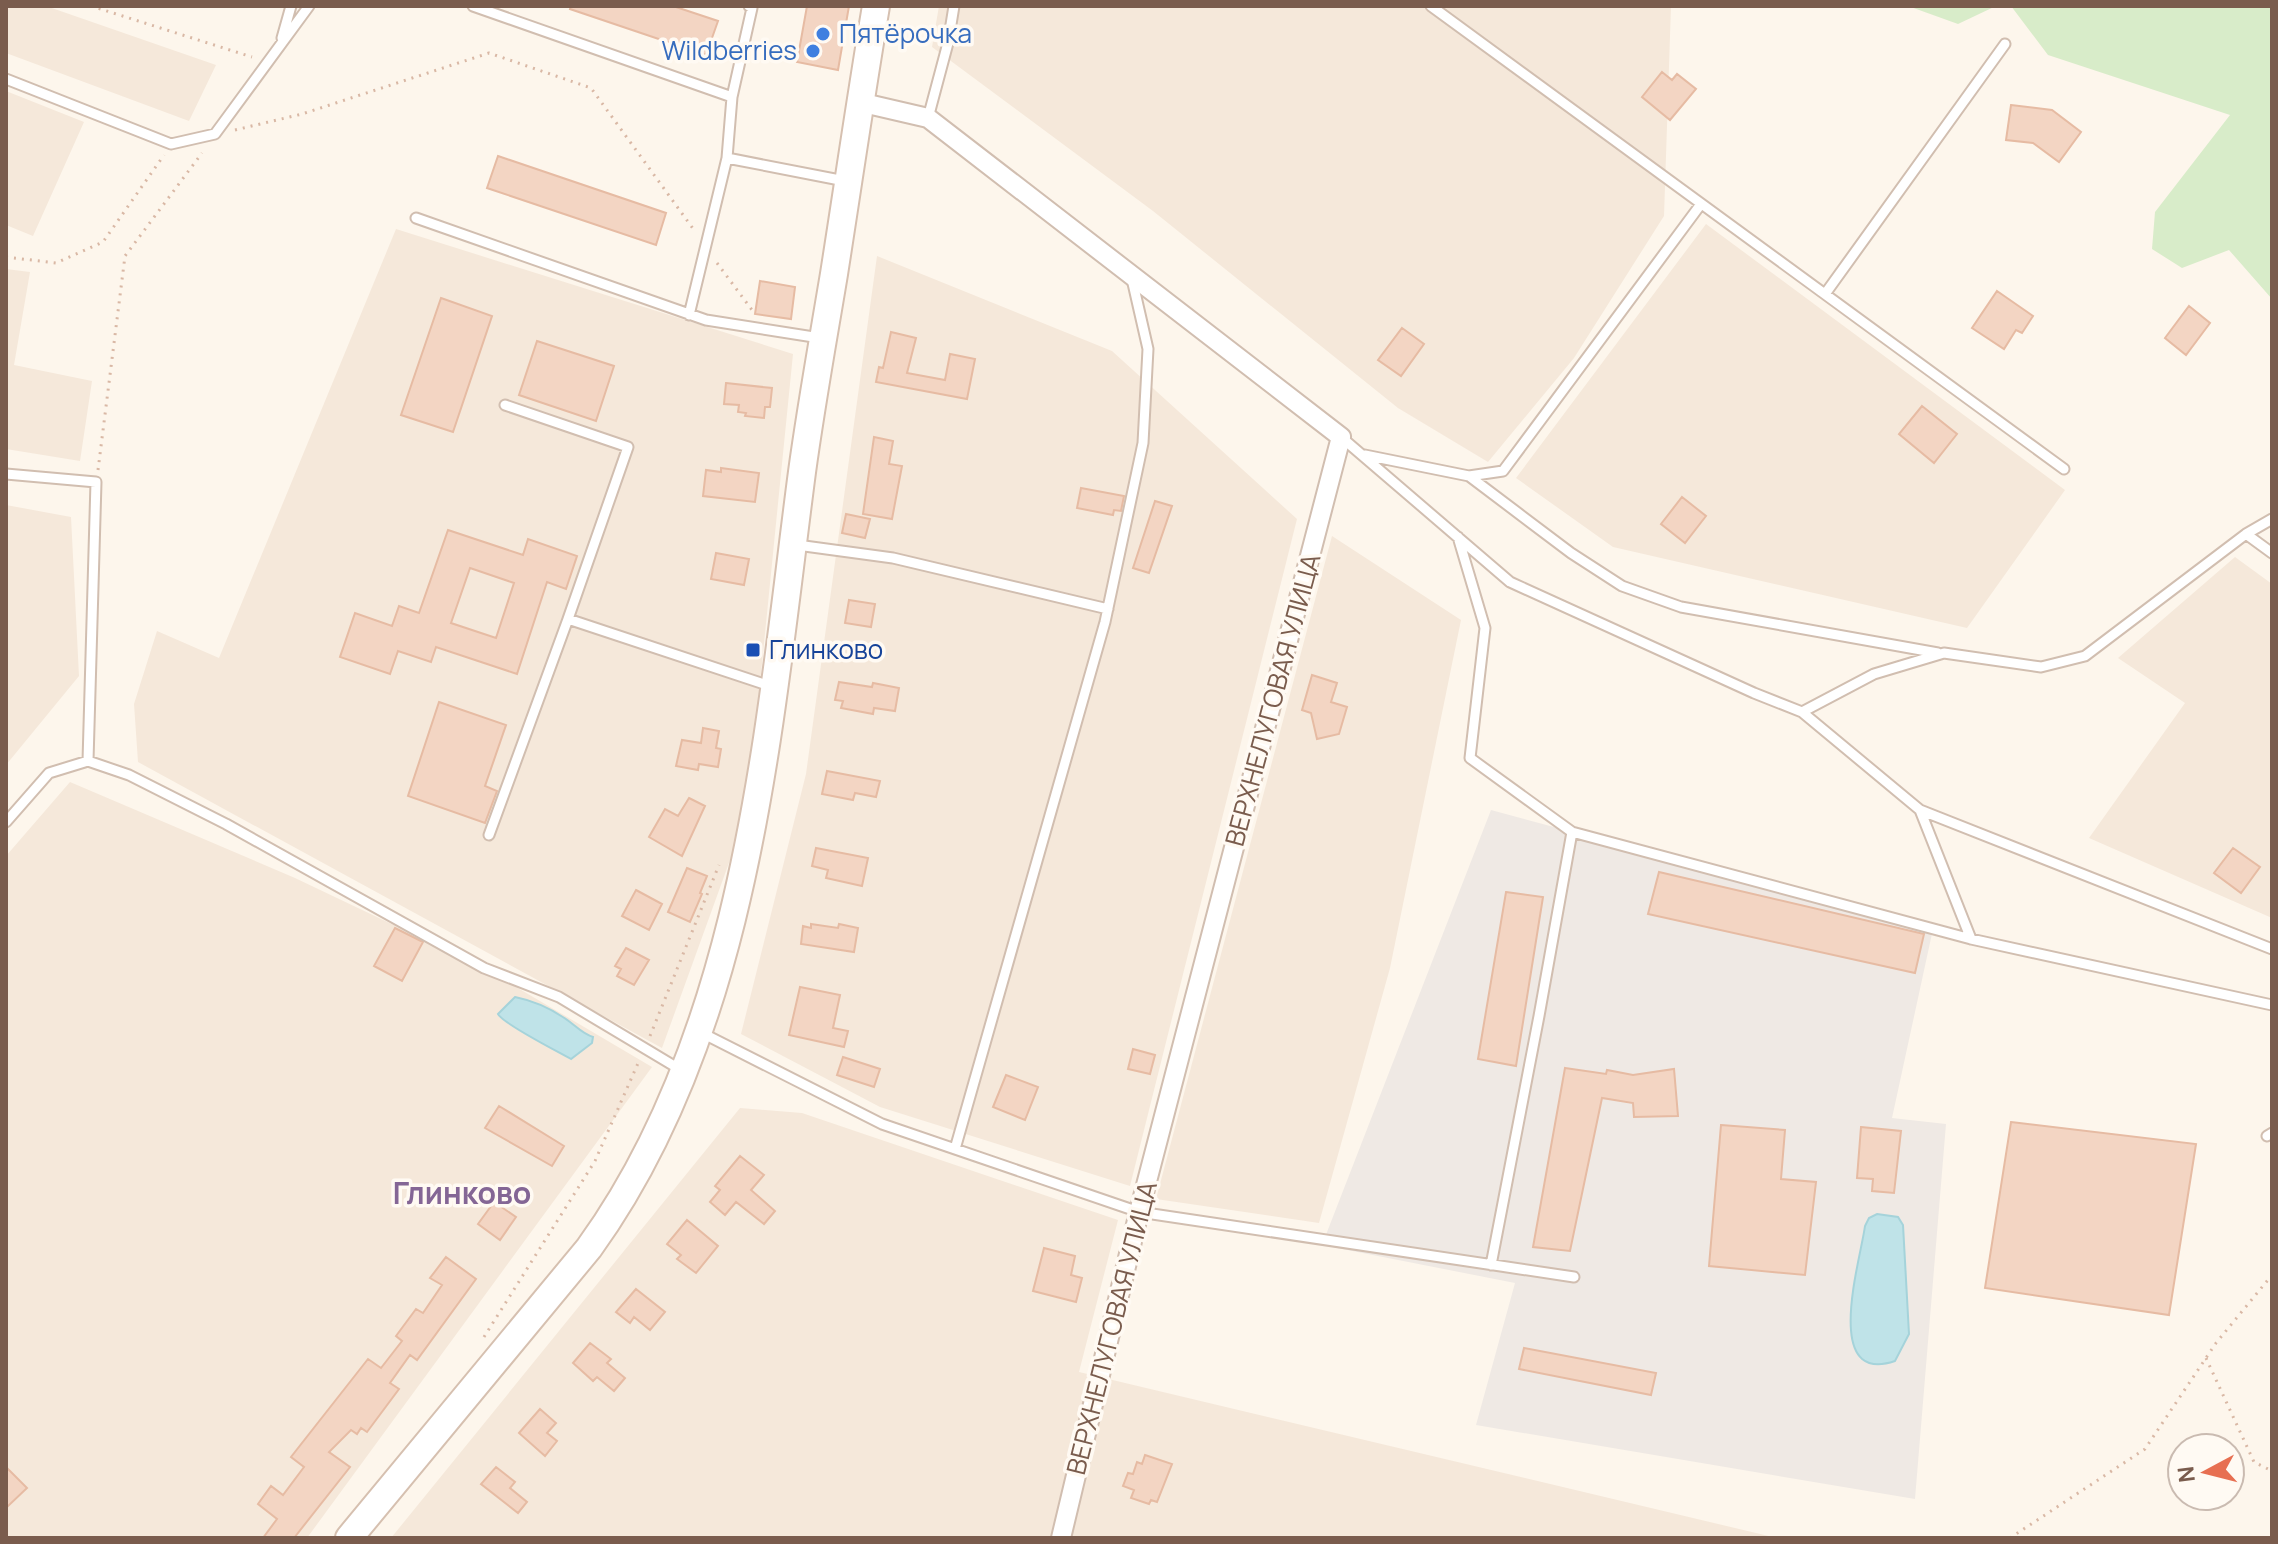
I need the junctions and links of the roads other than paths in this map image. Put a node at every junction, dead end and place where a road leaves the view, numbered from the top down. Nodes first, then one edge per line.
1 (291, 6) edge
2 (309, 6) edge
3 (473, 6) edge
4 (749, 6) edge
5 (876, 6) edge
6 (954, 6) edge
7 (1431, 6) edge
8 (2005, 44) dead end
9 (280, 45) junction
10 (6, 79) edge
11 (732, 97) junction
12 (859, 102) junction
13 (928, 118) junction
14 (727, 158) junction
15 (848, 182) junction
16 (1701, 204) junction
17 (416, 218) dead end
18 (1131, 275) junction
19 (1825, 294) junction
20 (689, 315) junction
21 (824, 339) junction
22 (505, 405) dead end
23 (1341, 437) junction
24 (1361, 454) junction
25 (2064, 469) dead end
26 (6, 474) edge
27 (1469, 476) junction
28 (2272, 519) edge
29 (2246, 534) junction
30 (1458, 537) junction
31 (794, 545) junction
32 (2272, 553) edge
33 (1108, 609) junction
34 (568, 619) junction
35 (1944, 653) junction
36 (773, 687) junction
37 (1802, 712) junction
38 (88, 761) junction
39 (1920, 810) junction
40 (6, 822) edge
41 (1572, 832) junction
42 (489, 835) dead end
43 (1971, 939) junction
44 (2272, 949) edge
45 (2272, 1005) edge
46 (697, 1030) junction
47 (684, 1071) junction
48 (955, 1149) junction
49 (1139, 1212) junction
50 (1491, 1265) junction
51 (1574, 1277) dead end
52 (349, 1538) edge
53 (1061, 1538) edge

1 - 9 lane
2 - 9 lane
3 - 11 lane
4 - 11 lane
5 - 12 main road
6 - 13 lane
7 - 16 lane
8 - 19 lane
9 - 10 lane
11 - 14 lane
12 - 13 street
12 - 15 main road
13 - 18 street
14 - 15 lane
14 - 20 lane
15 - 21 main road
16 - 19 lane
16 - 27 lane
17 - 20 lane
18 - 23 street
18 - 33 lane
19 - 25 lane
20 - 21 lane
21 - 31 main road
22 - 34 lane
23 - 24 lane
23 - 49 street, ВЕРХНЕЛУГОВАЯ УЛИЦА
24 - 27 lane
24 - 30 lane
26 - 38 lane
27 - 35 lane
28 - 29 lane
29 - 32 lane
29 - 35 lane
30 - 37 lane
30 - 41 lane
31 - 33 lane
31 - 36 main road
33 - 48 lane
34 - 36 lane
34 - 42 lane
35 - 37 lane
36 - 46 main road
37 - 39 lane
38 - 40 lane
38 - 47 lane
39 - 43 lane
39 - 44 lane
41 - 43 lane
41 - 50 lane
43 - 45 lane
46 - 47 main road
46 - 48 lane
47 - 52 main road
48 - 49 lane
49 - 50 lane
49 - 53 street, ВЕРХНЕЛУГОВАЯ УЛИЦА
50 - 51 lane

